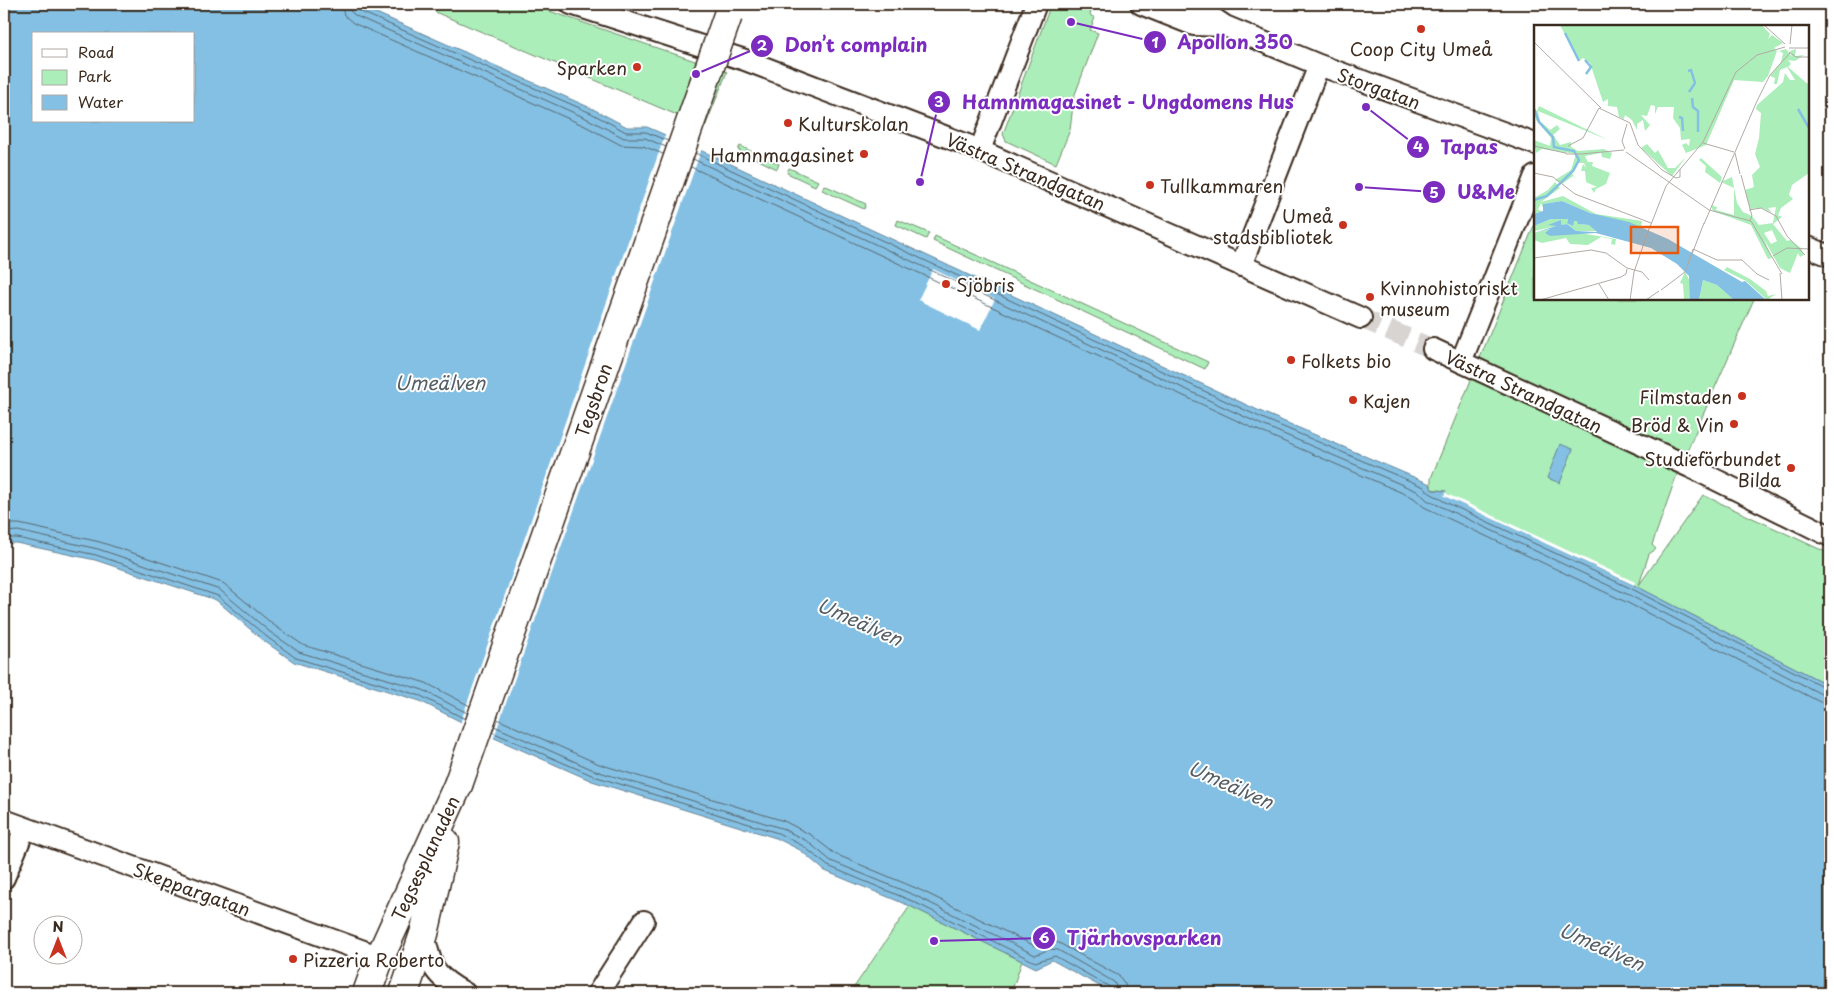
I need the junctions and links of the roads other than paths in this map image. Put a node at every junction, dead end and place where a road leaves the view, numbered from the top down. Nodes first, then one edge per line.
1 (571, 4) edge
2 (1036, 4) edge
3 (1141, 4) edge
4 (1192, 4) edge
5 (731, 8) edge
6 (1225, 26) junction
7 (1319, 65) junction
8 (1534, 144) edge
9 (980, 150) junction
10 (1534, 179) edge
11 (1809, 248) edge
12 (1830, 256) edge
13 (1241, 266) junction
14 (1361, 318) tunnel mouth
15 (1433, 349) tunnel mouth
16 (1461, 362) junction
17 (1830, 536) edge
18 (458, 785) junction
19 (4, 820) edge
20 (25, 828) junction
21 (4, 878) edge
22 (644, 921) dead end
23 (424, 934) junction
24 (380, 957) junction
25 (367, 993) edge
26 (404, 993) edge
27 (465, 993) edge
28 (598, 993) edge

1 - 9 street, Västra Strandgatan
2 - 9 street
3 - 6 street, Storgatan
4 - 6 street, Storgatan
5 - 18 main road, Tegsbron, bridge
6 - 7 street, Storgatan
7 - 8 street, Storgatan
7 - 13 street
9 - 13 street, Västra Strandgatan
10 - 16 street
11 - 12 street
13 - 14 street, Västra Strandgatan
15 - 16 street, Västra Strandgatan
16 - 17 street, Västra Strandgatan
18 - 23 main road, Tegsesplanaden
18 - 24 main road, Tegsesplanaden
19 - 20 street, Skeppargatan
20 - 21 street
20 - 24 street, Skeppargatan
22 - 28 street
23 - 26 main road, Tegsesplanaden
23 - 27 street
24 - 25 main road, Tegsesplanaden

